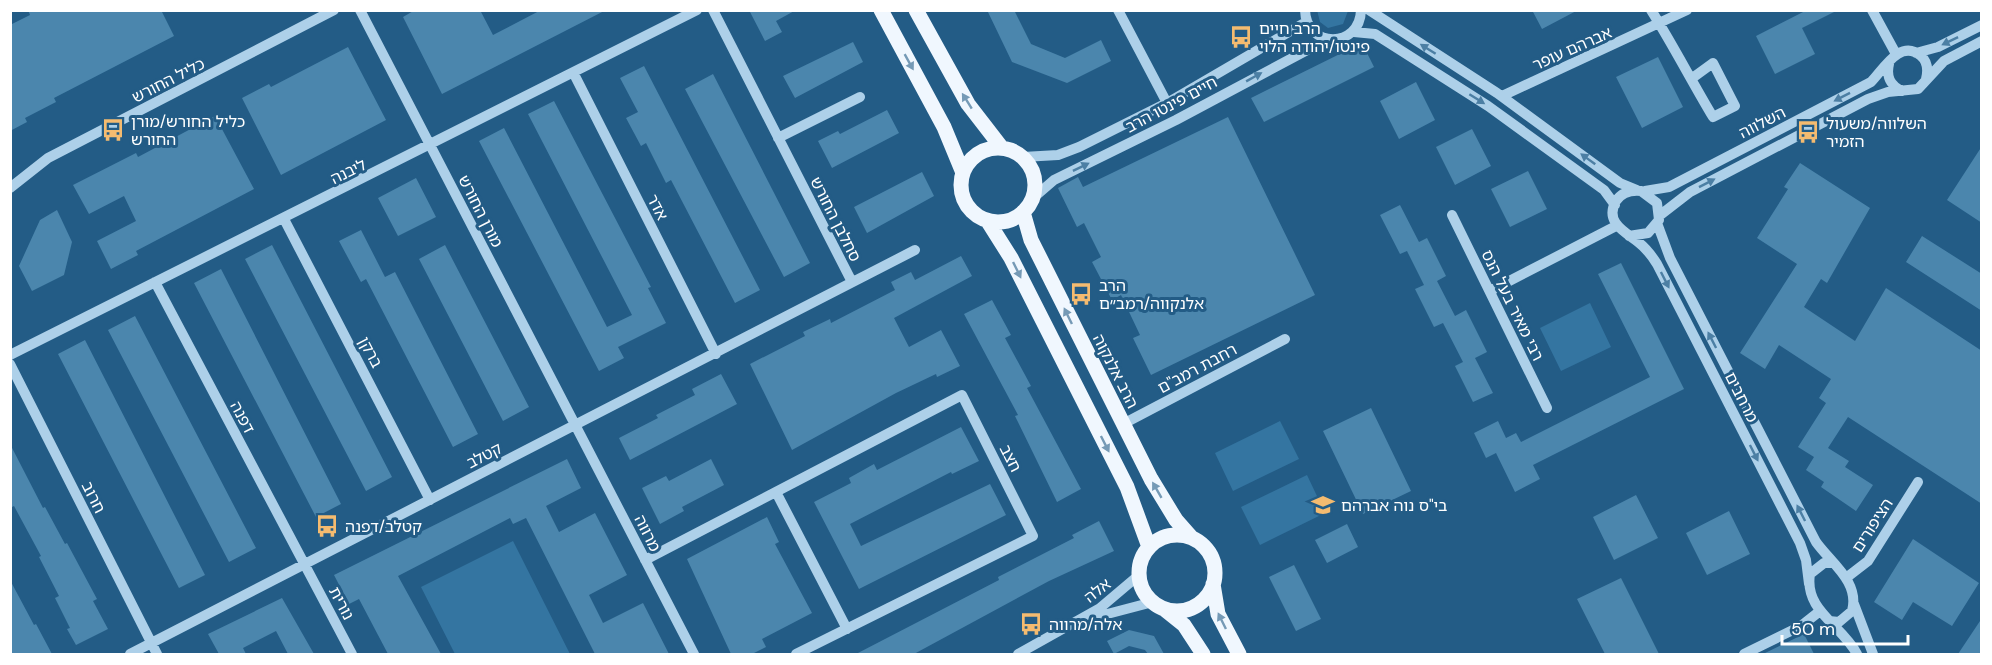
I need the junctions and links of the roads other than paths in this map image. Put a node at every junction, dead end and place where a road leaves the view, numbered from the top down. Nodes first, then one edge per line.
1 (334, 10) edge
2 (360, 10) edge
3 (697, 10) edge
4 (713, 10) edge
5 (881, 10) edge
6 (916, 10) edge
7 (1118, 10) edge
8 (1305, 10) edge
9 (1361, 10) edge
10 (1369, 10) edge
11 (1651, 10) edge
12 (1687, 10) edge
13 (1872, 10) edge
14 (1306, 22) junction
15 (1659, 24) junction
16 (1982, 25) edge
17 (1354, 32) junction
18 (1326, 40) junction
19 (1982, 41) edge
20 (1916, 53) junction
21 (1896, 54) junction
22 (1889, 64) junction
23 (574, 74) junction
24 (1691, 79) junction
25 (1926, 79) junction
26 (1902, 91) junction
27 (1502, 96) junction
28 (860, 97) dead end
29 (1167, 104) junction
30 (778, 138) junction
31 (430, 146) junction
32 (1002, 148) junction
33 (1023, 157) junction
34 (963, 173) junction
35 (13, 187) edge
36 (1639, 191) junction
37 (1032, 199) junction
38 (1615, 204) junction
39 (1023, 212) junction
40 (1452, 215) dead end
41 (284, 219) junction
42 (987, 220) junction
43 (1658, 220) junction
44 (1616, 226) junction
45 (1629, 236) junction
46 (915, 250) dead end
47 (155, 282) junction
48 (852, 282) junction
49 (1490, 291) junction
50 (1285, 339) dead end
51 (716, 354) junction
52 (10, 356) edge
53 (10, 364) edge
54 (1547, 408) dead end
55 (1123, 424) junction
56 (575, 426) junction
57 (1918, 482) dead end
58 (776, 492) junction
59 (430, 500) junction
60 (1191, 537) junction
61 (1149, 547) junction
62 (645, 560) junction
63 (1832, 563) junction
64 (305, 565) junction
65 (1139, 575) junction
66 (1846, 578) junction
67 (1213, 584) junction
68 (1809, 584) junction
69 (1854, 603) junction
70 (1158, 605) junction
71 (1820, 612) junction
72 (1829, 621) junction
73 (1072, 626) junction
74 (847, 629) junction
75 (151, 644) junction
76 (130, 654) edge
77 (157, 654) edge
78 (352, 654) edge
79 (694, 654) edge
80 (796, 654) edge
81 (1018, 654) edge
82 (1203, 654) edge
83 (1239, 654) edge
84 (1744, 654) edge
85 (1857, 654) edge
86 (1874, 654) edge

1 - 35 street, כליל החורש
2 - 31 street, מורן החורש
3 - 23 street, ליבנה
4 - 30 street, סחלבן החורש
5 -> 34 main road
32 -> 6 main road
7 - 29 street
8 - 14 street
9 - 17 street
27 -> 10 street
11 - 15 street
12 - 15 street, אברהם עופר
13 - 21 street
14 - 18 street
14 - 29 street, חיים פינטו הרב
15 - 24 street
15 - 27 street, אברהם עופר
16 -> 20 street
17 - 18 street, חיים פינטו הרב
17 -> 38 street
37 -> 18 street, חיים פינטו הרב
19 - 25 street
20 - 21 street
20 - 25 street
21 - 22 street
22 - 26 street
22 -> 36 street, השלווה
23 - 31 street, ליבנה
23 - 51 street, אדר
24 - 24 street
25 - 26 street
43 -> 26 street, השלווה
36 -> 27 street
28 - 30 street
29 - 33 street, חיים פינטו הרב
30 - 48 street, סחלבן החורש
31 - 41 street, ליבנה
31 - 56 street, מורן החורש
32 - 33 main road
32 - 34 main road
33 - 37 main road
34 - 42 main road
36 - 38 street
36 - 43 street
37 - 39 main road
38 - 44 street
39 - 42 main road
55 -> 39 main road, הרב אלנקוה
40 - 49 street, רבי מאיר בעל הנס
41 - 47 street, ליבנה
41 - 59 street, ברקן
42 -> 61 main road
43 - 45 street
63 -> 43 street, מרחבים
44 - 45 street
44 - 49 street
45 -> 68 street, מרחבים
46 - 48 street, סחלבן החורש
47 - 52 street, ליבנה
47 - 64 street, דפנה
48 - 51 street, קטלב
49 - 54 street, רבי מאיר בעל הנס
50 - 55 street, רחבת רמב"ם
51 - 56 street, קטלב
53 - 75 street, חרוב
60 -> 55 main road, הרב אלנקוה
56 - 59 street, קטלב
56 - 62 street, מרווה
57 - 66 street, הציפורים
58 - 62 street, חצב
58 - 74 street
58 - 74 street, חצב
59 - 64 street, קטלב
60 - 61 main road
60 - 67 main road
61 - 65 main road
62 - 79 street, מרווה
63 - 66 street
63 - 68 street
64 - 75 street, קטלב
64 - 78 street, נורית
65 - 70 main road
65 - 73 street, אלה
66 - 69 street
67 - 70 main road
83 -> 67 main road
68 - 71 street
69 - 72 street
69 - 86 street
70 - 73 street, אלה
70 - 82 main road
71 - 72 street
71 - 84 street
72 - 85 street
73 - 81 street, אלה
74 - 80 street, חצב
75 - 76 street, קטלב
75 - 77 street, חרוב

